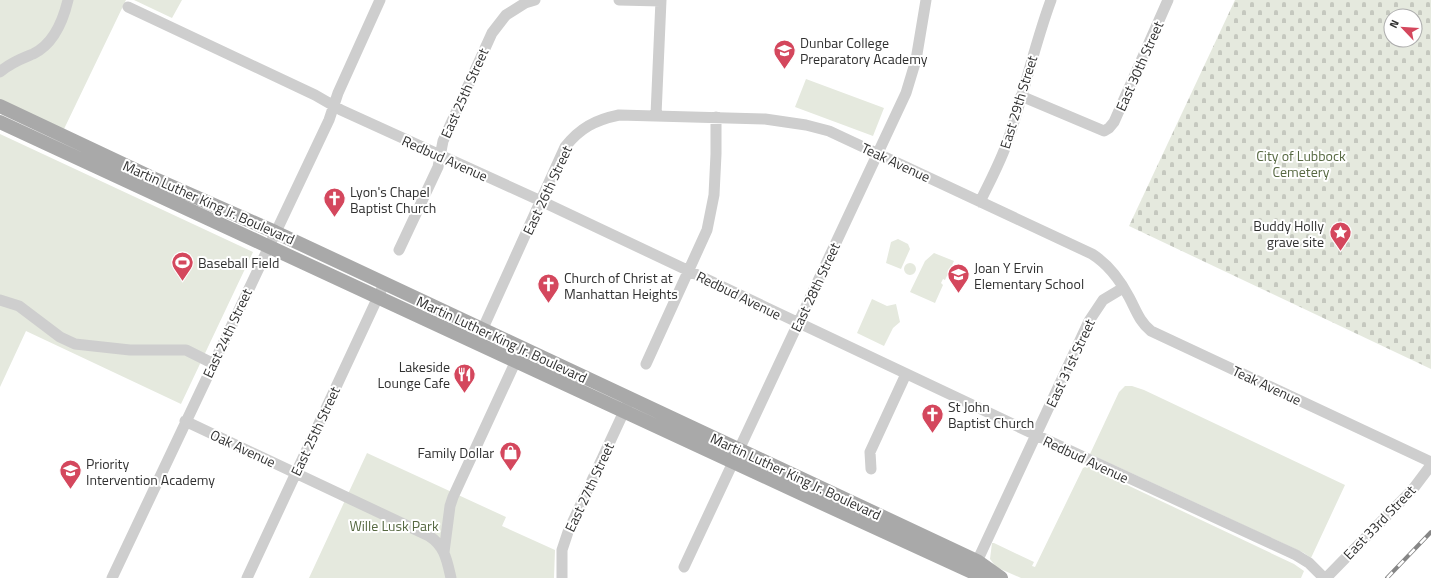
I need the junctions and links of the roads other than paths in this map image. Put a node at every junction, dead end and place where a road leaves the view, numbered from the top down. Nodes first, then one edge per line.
1 (68, 0) edge
2 (380, 0) edge
3 (535, 0) edge
4 (619, 0) edge
5 (926, 0) edge
6 (1051, 0) edge
7 (1168, 0) edge
8 (661, 1) edge
9 (128, 7) dead end
10 (0, 72) edge
11 (1022, 96) junction
12 (0, 106) edge
13 (334, 106) junction
14 (656, 115) junction
15 (716, 117) junction
16 (0, 122) edge
17 (878, 154) junction
18 (440, 156) junction
19 (541, 202) junction
20 (980, 202) junction
21 (275, 232) junction
22 (268, 245) junction
23 (399, 250) dead end
24 (690, 271) junction
25 (1123, 288) junction
26 (381, 290) junction
27 (0, 300) edge
28 (798, 323) junction
29 (483, 329) junction
30 (477, 343) junction
31 (519, 355) junction
32 (212, 363) junction
33 (646, 364) dead end
34 (906, 374) junction
35 (630, 399) junction
36 (624, 412) junction
37 (186, 421) junction
38 (1036, 435) junction
39 (738, 448) junction
40 (732, 462) junction
41 (1431, 463) edge
42 (872, 469) dead end
43 (295, 473) junction
44 (444, 552) junction
45 (684, 567) dead end
46 (975, 570) edge
47 (112, 578) edge
48 (247, 578) edge
49 (451, 578) edge
50 (562, 578) edge
51 (994, 578) edge
52 (1001, 578) edge
53 (1325, 578) edge

1 - 10 street
2 - 13 street, East 24th Street
3 - 18 street, East 25th Street
4 - 8 street
5 - 17 street, East 28th Street
6 - 11 street, East 29th Street
7 - 11 street, East 30th Street
8 - 14 street
9 - 13 street, Redbud Avenue
11 - 20 street, East 29th Street
12 - 21 main road, Martin Luther King Jr. Boulevard
13 - 18 street, Redbud Avenue
13 - 21 street, East 24th Street
14 - 15 street, Teak Avenue
14 - 19 street, East 26th Street
15 - 17 street, Teak Avenue
15 - 24 street
16 - 22 main road, Martin Luther King Jr. Boulevard
17 - 20 street, Teak Avenue
17 - 28 street, East 28th Street
18 - 19 street, Redbud Avenue
18 - 23 street, East 25th Street
19 - 24 street, Redbud Avenue
19 - 29 street, East 26th Street
20 - 25 street, Teak Avenue
21 - 22 street, East 24th Street
21 - 26 main road, Martin Luther King Jr. Boulevard
22 - 26 main road, Martin Luther King Jr. Boulevard
22 - 32 street, East 24th Street
24 - 28 street, Redbud Avenue
24 - 33 street
25 - 38 street, East 31st Street
25 - 41 street, Teak Avenue
26 - 29 main road, Martin Luther King Jr. Boulevard
26 - 30 main road, Martin Luther King Jr. Boulevard
26 - 43 street, East 25th Street
27 - 32 street
28 - 34 street, Redbud Avenue
28 - 39 street, East 28th Street
29 - 30 street, East 26th Street
29 - 31 main road, Martin Luther King Jr. Boulevard
30 - 31 main road, Martin Luther King Jr. Boulevard
31 - 35 main road, Martin Luther King Jr. Boulevard
31 - 36 main road, Martin Luther King Jr. Boulevard
31 - 44 street
32 - 37 street, East 24th Street
34 - 38 street, Redbud Avenue
34 - 42 street
35 - 36 street, East 27th Street
35 - 39 main road, Martin Luther King Jr. Boulevard
36 - 40 main road, Martin Luther King Jr. Boulevard
36 - 50 street, East 27th Street
37 - 43 street, Oak Avenue
37 - 47 street, East 24th Street
38 - 46 street, East 31st Street
38 - 53 street, Redbud Avenue
39 - 40 street, East 28th Street
39 - 46 main road, Martin Luther King Jr. Boulevard
40 - 45 street, East 28th Street
40 - 46 main road, Martin Luther King Jr. Boulevard
41 - 53 street, East 33rd Street
43 - 44 street, Oak Avenue
43 - 48 street, East 25th Street
44 - 49 street, Oak Avenue
46 - 51 main road, Martin Luther King Jr. Boulevard
46 - 52 main road, Martin Luther King Jr. Boulevard

